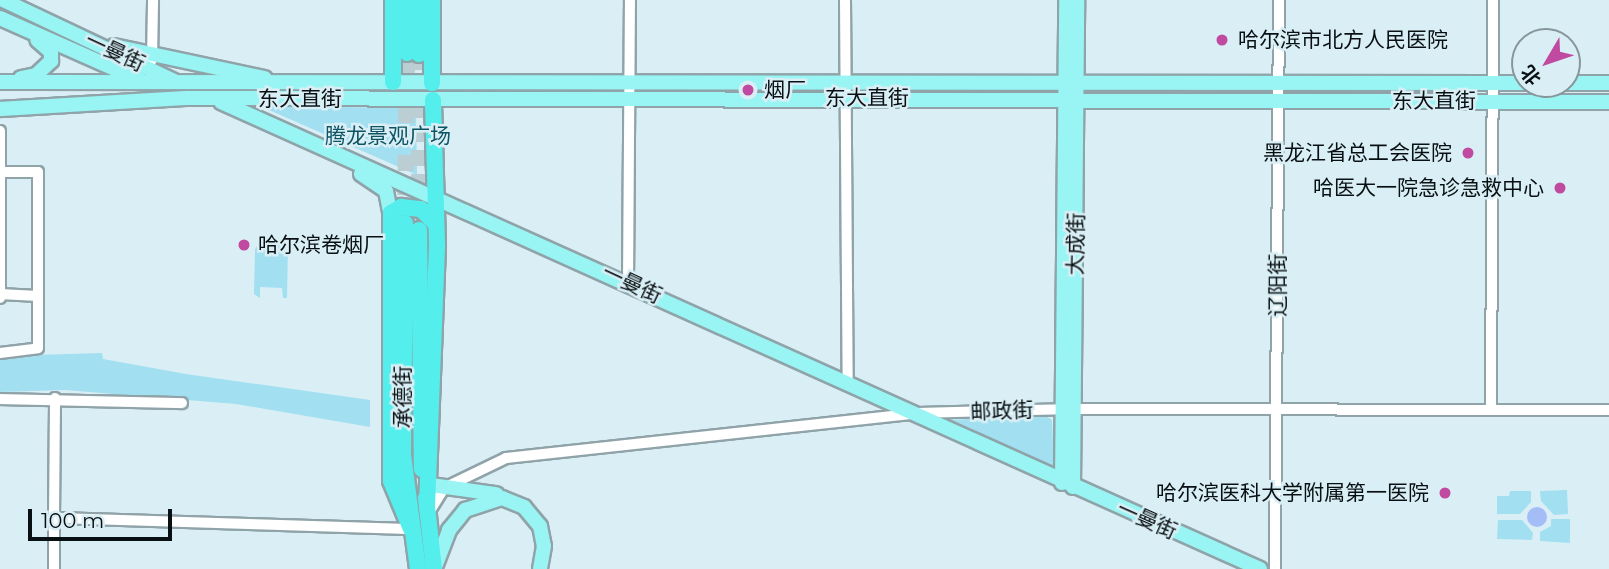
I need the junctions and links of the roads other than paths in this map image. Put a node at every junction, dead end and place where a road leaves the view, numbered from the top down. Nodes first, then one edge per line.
1 (3, 0) edge
2 (152, 0) edge
3 (393, 0) edge
4 (407, 0) edge
5 (419, 0) edge
6 (432, 0) edge
7 (630, 0) edge
8 (845, 0) edge
9 (1066, 0) edge
10 (1077, 0) edge
11 (1279, 0) edge
12 (1493, 0) edge
13 (0, 18) edge
14 (22, 28) junction
15 (91, 41) junction
16 (152, 53) junction
17 (149, 76) junction
18 (631, 81) junction
19 (845, 81) junction
20 (1071, 81) junction
21 (0, 82) edge
22 (174, 82) junction
23 (393, 82) junction
24 (1279, 82) junction
25 (287, 83) junction
26 (432, 83) junction
27 (1492, 83) junction
28 (1511, 83) edge
29 (1581, 83) edge
30 (1609, 83) edge
31 (187, 98) junction
32 (631, 98) junction
33 (845, 98) junction
34 (215, 99) junction
35 (433, 100) junction
36 (1071, 100) junction
37 (1278, 100) junction
38 (1492, 102) junction
39 (1609, 102) edge
40 (0, 109) edge
41 (0, 131) edge
42 (1, 172) edge
43 (434, 196) junction
44 (405, 223) junction
45 (435, 223) junction
46 (628, 282) junction
47 (0, 296) edge
48 (38, 296) junction
49 (0, 353) edge
50 (848, 385) junction
51 (55, 398) junction
52 (0, 399) edge
53 (182, 403) dead end
54 (1068, 409) junction
55 (1279, 409) junction
56 (1491, 409) junction
57 (1609, 410) edge
58 (918, 413) junction
59 (1067, 485) junction
60 (437, 487) junction
61 (428, 514) junction
62 (54, 518) junction
63 (411, 529) junction
64 (54, 569) edge
65 (418, 569) edge
66 (434, 569) edge
67 (540, 569) edge
68 (545, 569) edge
69 (1261, 569) edge
70 (1275, 569) edge

1 - 15 main road, 一曼街
2 - 16 street
3 - 23 highway
4 - 5 highway
6 - 26 highway
7 - 18 street
8 - 19 street
9 - 20 main road, 大成街
10 - 20 main road, 大成街
11 - 24 street, 辽阳街
12 - 27 street
13 - 14 main road, 一曼街
14 - 17 main road, 一曼街
14 - 21 main road
15 - 16 main road
15 - 17 main road, 一曼街
16 - 17 street
16 - 25 main road
17 - 21 main road, 东大直街
17 - 22 main road, 东大直街
17 - 31 main road, 一曼街
18 - 19 main road, 东大直街
18 - 26 main road, 东大直街
18 - 32 street
19 - 20 main road, 东大直街
19 - 33 street
20 - 24 main road, 东大直街
20 - 36 main road, 大成街
22 - 25 main road, 东大直街
22 - 34 main road, 一曼街
23 - 25 main road, 东大直街
23 - 26 main road, 东大直街
24 - 27 main road, 东大直街
24 - 37 street, 辽阳街
27 - 28 main road, 东大直街
27 - 38 street
29 - 30 main road
31 - 34 main road, 东大直街
31 - 40 main road, 东大直街
31 - 44 main road, 一曼街
32 - 33 main road, 东大直街
32 - 35 main road, 东大直街
32 - 46 street
33 - 36 main road, 东大直街
33 - 50 street
34 - 35 main road, 东大直街
34 - 43 main road, 一曼街
35 - 43 highway
36 - 37 main road, 东大直街
36 - 54 main road, 大成街
37 - 38 main road, 东大直街
37 - 55 street, 辽阳街
38 - 39 main road, 东大直街
38 - 56 street
41 - 42 street
42 - 47 street
42 - 48 street
43 - 45 highway
43 - 46 main road, 一曼街
44 - 45 highway
44 - 61 highway, 承德街
44 - 63 highway, 承德街
45 - 60 highway
46 - 50 main road, 一曼街
47 - 48 street
48 - 49 street
50 - 58 main road, 一曼街
51 - 52 street
51 - 53 street
51 - 62 street
54 - 55 street, 邮政街
54 - 58 street, 邮政街
54 - 59 main road, 大成街
55 - 56 street, 邮政街
55 - 70 street, 辽阳街
56 - 57 street, 邮政街
58 - 59 main road, 一曼街
58 - 60 street, 邮政街
59 - 69 main road, 一曼街
60 - 61 highway
60 - 68 main road
61 - 66 highway, 承德街
62 - 63 street
62 - 64 street
63 - 65 highway, 承德街
66 - 67 main road

